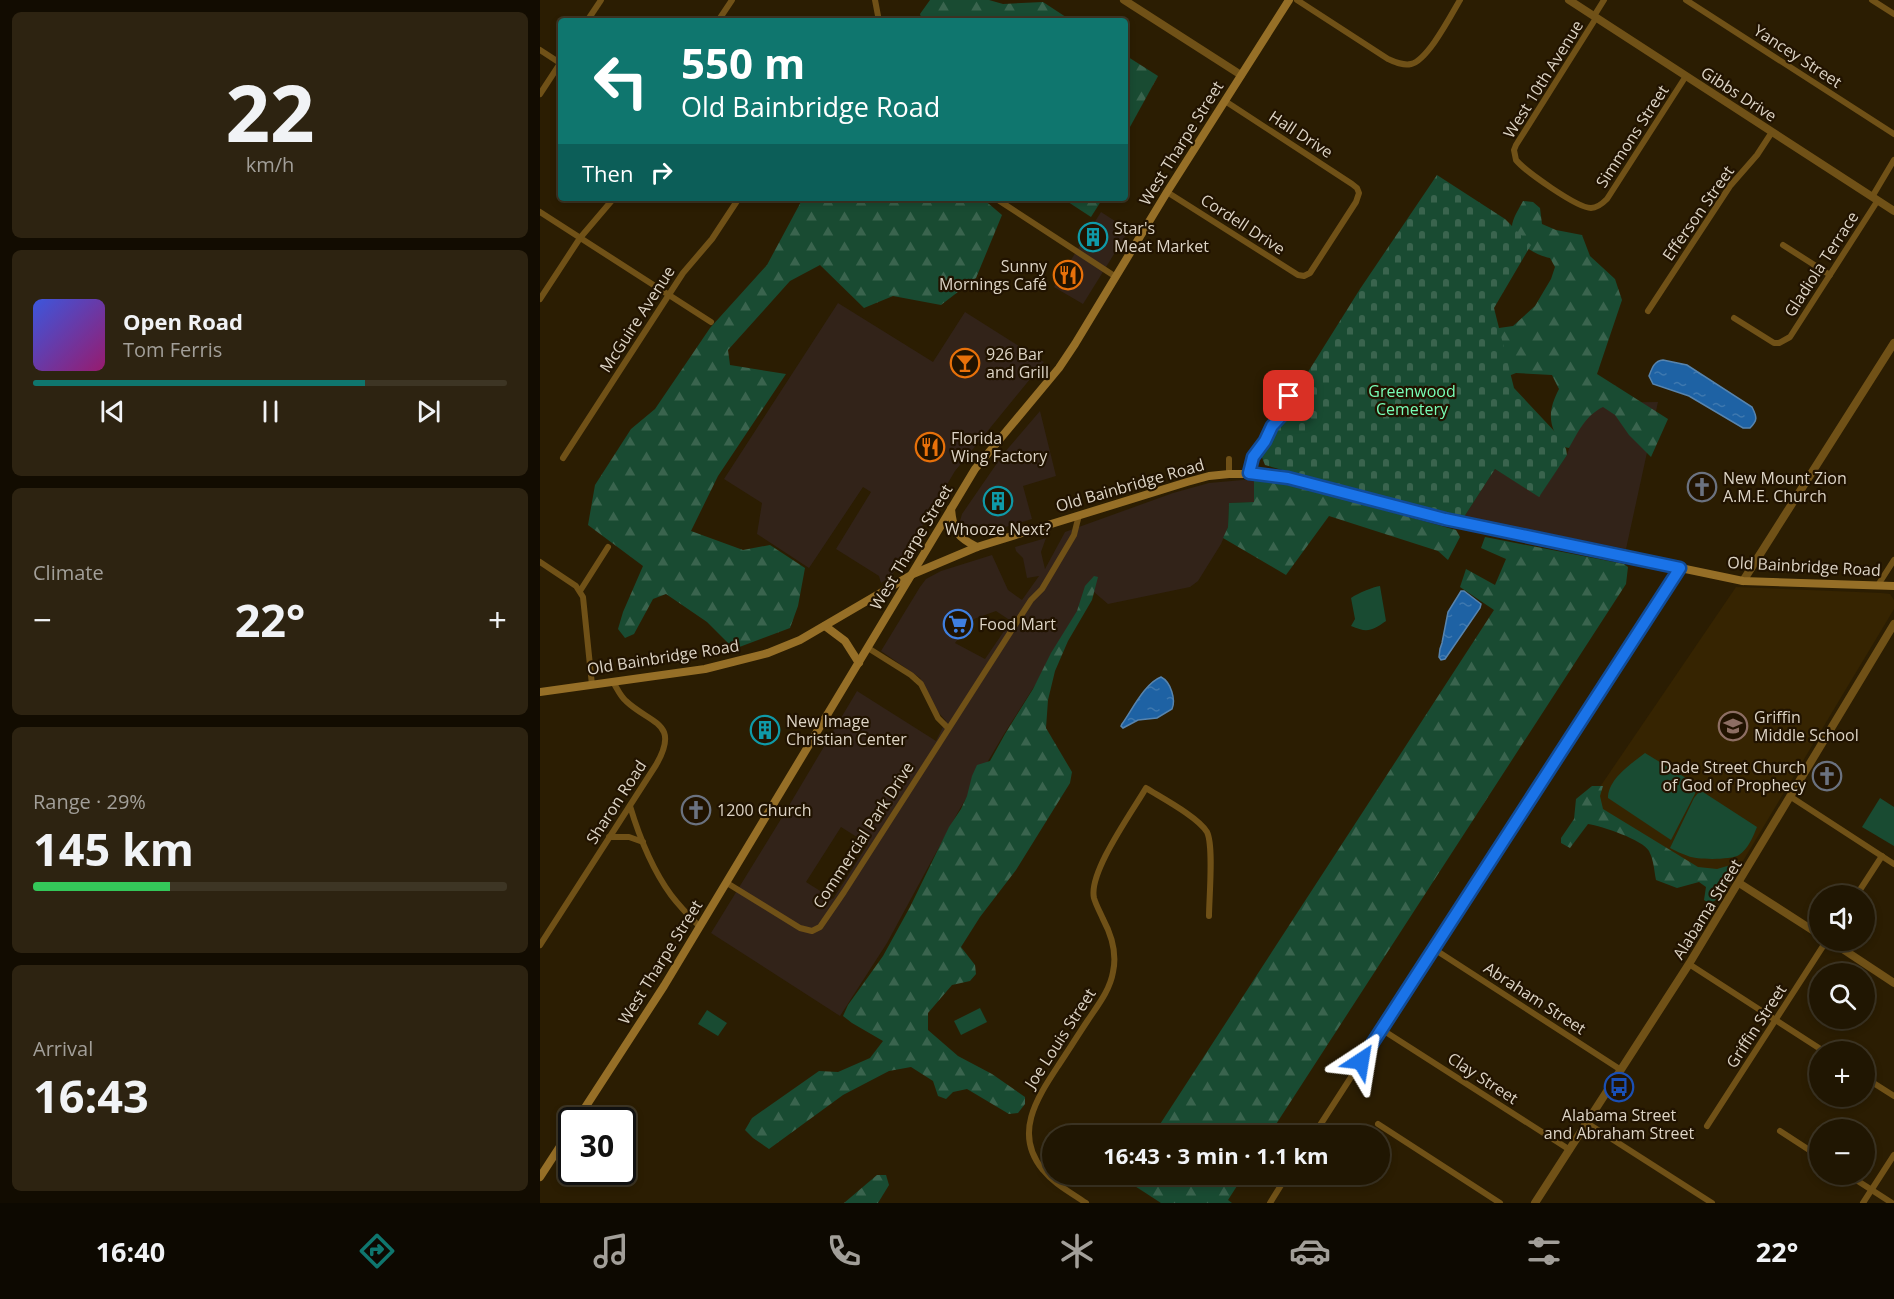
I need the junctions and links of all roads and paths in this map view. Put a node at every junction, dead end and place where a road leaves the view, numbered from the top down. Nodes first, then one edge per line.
1 (601, 0) edge
2 (732, 0) edge
3 (875, 0) edge
4 (1124, 0) edge
5 (1288, 0) edge
6 (1297, 0) edge
7 (1460, 0) edge
8 (1569, 0) edge
9 (1604, 0) edge
10 (1686, 0) edge
11 (1872, 0) edge
12 (1137, 4) edge
13 (1894, 14) edge
14 (1595, 17) junction
15 (590, 18) edge
16 (720, 18) edge
17 (878, 18) edge
18 (540, 50) edge
19 (558, 62) edge
20 (558, 66) edge
21 (1241, 75) junction
22 (1686, 76) junction
23 (540, 94) edge
24 (1225, 101) junction
25 (1772, 132) junction
26 (1894, 134) edge
27 (1894, 160) edge
28 (1167, 192) junction
29 (1875, 198) junction
30 (611, 201) edge
31 (737, 201) edge
32 (1000, 201) edge
33 (1596, 207) joint
34 (1894, 211) edge
35 (540, 212) edge
36 (580, 238) junction
37 (1783, 245) dead end
38 (1830, 275) junction
39 (1304, 276) joint
40 (1116, 277) junction
41 (669, 294) junction
42 (540, 299) edge
43 (1648, 311) dead end
44 (1734, 318) dead end
45 (711, 322) dead end
46 (1894, 343) edge
47 (1891, 355) edge
48 (1286, 391) dead end
49 (563, 458) dead end
50 (1229, 459) dead end
51 (1249, 473) junction
52 (1229, 474) junction
53 (951, 509) junction
54 (1079, 515) junction
55 (608, 547) dead end
56 (977, 547) junction
57 (1894, 560) edge
58 (540, 562) edge
59 (1680, 568) junction
60 (913, 574) junction
61 (1743, 581) junction
62 (1878, 585) junction
63 (1892, 587) edge
64 (580, 591) junction
65 (1894, 624) edge
66 (825, 626) junction
67 (868, 648) junction
68 (859, 663) junction
69 (613, 682) junction
70 (592, 685) junction
71 (540, 692) edge
72 (948, 728) junction
73 (1791, 797) junction
74 (630, 806) junction
75 (609, 837) junction
76 (643, 842) junction
77 (1882, 856) junction
78 (1894, 864) edge
79 (727, 883) junction
80 (1739, 883) junction
81 (1863, 885) edge
82 (1209, 916) dead end
83 (699, 927) junction
84 (1809, 928) edge
85 (540, 945) edge
86 (1434, 949) junction
87 (1821, 951) edge
88 (1845, 951) edge
89 (1689, 964) junction
90 (1894, 983) edge
91 (1776, 1020) junction
92 (1382, 1029) junction
93 (1809, 1042) edge
94 (1621, 1070) junction
95 (1875, 1084) edge
96 (1894, 1096) edge
97 (585, 1107) edge
98 (1587, 1123) junction
99 (1320, 1125) edge
100 (1707, 1126) dead end
101 (1780, 1131) dead end
102 (1390, 1133) edge
103 (558, 1149) edge
104 (1570, 1150) junction
105 (1809, 1150) edge
106 (1894, 1155) edge
107 (540, 1177) edge
108 (1281, 1185) edge
109 (1864, 1185) edge
110 (1871, 1190) junction
111 (1086, 1203) edge
112 (1270, 1203) edge
113 (1500, 1203) edge
114 (1535, 1203) edge
115 (1712, 1203) edge
116 (1863, 1203) edge
117 (1892, 1203) edge

1 - 15 street
2 - 16 street
3 - 17 street
4 - 12 street
5 - 21 main road, West Tharpe Street
6 - 7 street
8 - 14 street, Gibbs Drive
9 - 14 street, West 10th Avenue
10 - 26 street, Yancey Street
11 - 13 street
12 - 21 street
14 - 22 street, Gibbs Drive
14 - 33 street, West 10th Avenue
18 - 19 street
20 - 23 street
21 - 24 main road, West Tharpe Street
22 - 25 street, Gibbs Drive
22 - 33 street, Simmons Street
24 - 28 main road, West Tharpe Street
24 - 39 street, Hall Drive
25 - 29 street, Gibbs Drive
25 - 43 street, Efferson Street
27 - 29 street, Gladiola Terrace
28 - 39 street, Cordell Drive
28 - 40 main road, West Tharpe Street
29 - 34 street, Gibbs Drive
29 - 38 street, Gladiola Terrace
30 - 36 street
31 - 41 street, McGuire Avenue
32 - 40 street
35 - 36 street
36 - 41 street
36 - 42 street
37 - 38 street
38 - 44 street, Gladiola Terrace
40 - 53 main road, West Tharpe Street
41 - 45 street
41 - 49 street, McGuire Avenue
46 - 47 street
47 - 61 street
48 - 51 street
50 - 52 street
51 - 52 main road, Old Bainbridge Road
51 - 59 main road, Old Bainbridge Road
52 - 54 main road, Old Bainbridge Road
53 - 56 main road
53 - 60 main road, West Tharpe Street
54 - 56 main road, Old Bainbridge Road
54 - 72 street, Commercial Park Drive
55 - 64 street
56 - 60 main road, Old Bainbridge Road
57 - 62 street
58 - 64 street
59 - 61 main road, Old Bainbridge Road
59 - 86 street
60 - 66 main road, Old Bainbridge Road
60 - 67 main road, West Tharpe Street
61 - 62 main road, Old Bainbridge Road
62 - 63 main road, Old Bainbridge Road
64 - 70 street
65 - 73 street, Alabama Street
66 - 68 main road
66 - 69 main road, Old Bainbridge Road
67 - 68 main road, West Tharpe Street
67 - 72 street
68 - 79 main road, West Tharpe Street
69 - 70 main road, Old Bainbridge Road
69 - 74 street, Sharon Road
70 - 71 main road, Old Bainbridge Road
72 - 79 street, Commercial Park Drive
73 - 77 street
73 - 80 street, Alabama Street
74 - 75 street, Sharon Road
74 - 76 street
75 - 76 street
75 - 85 street, Sharon Road
76 - 83 street
77 - 78 street
77 - 81 street
79 - 83 main road, West Tharpe Street
80 - 84 street
80 - 89 street, Alabama Street
82 - 111 street, Joe Louis Street
83 - 97 main road, West Tharpe Street
86 - 92 street
86 - 94 street, Abraham Street
87 - 91 street, Griffin Street
88 - 90 street
89 - 91 street
89 - 94 street, Alabama Street
91 - 93 street
91 - 100 street, Griffin Street
92 - 99 street
92 - 104 street, Clay Street
94 - 98 street, Alabama Street
95 - 96 street
98 - 104 street, Alabama Street
98 - 115 street
101 - 105 street
102 - 113 street
103 - 107 main road
104 - 114 street, Alabama Street
106 - 110 street
108 - 112 street
109 - 110 street
110 - 116 street
110 - 117 street

